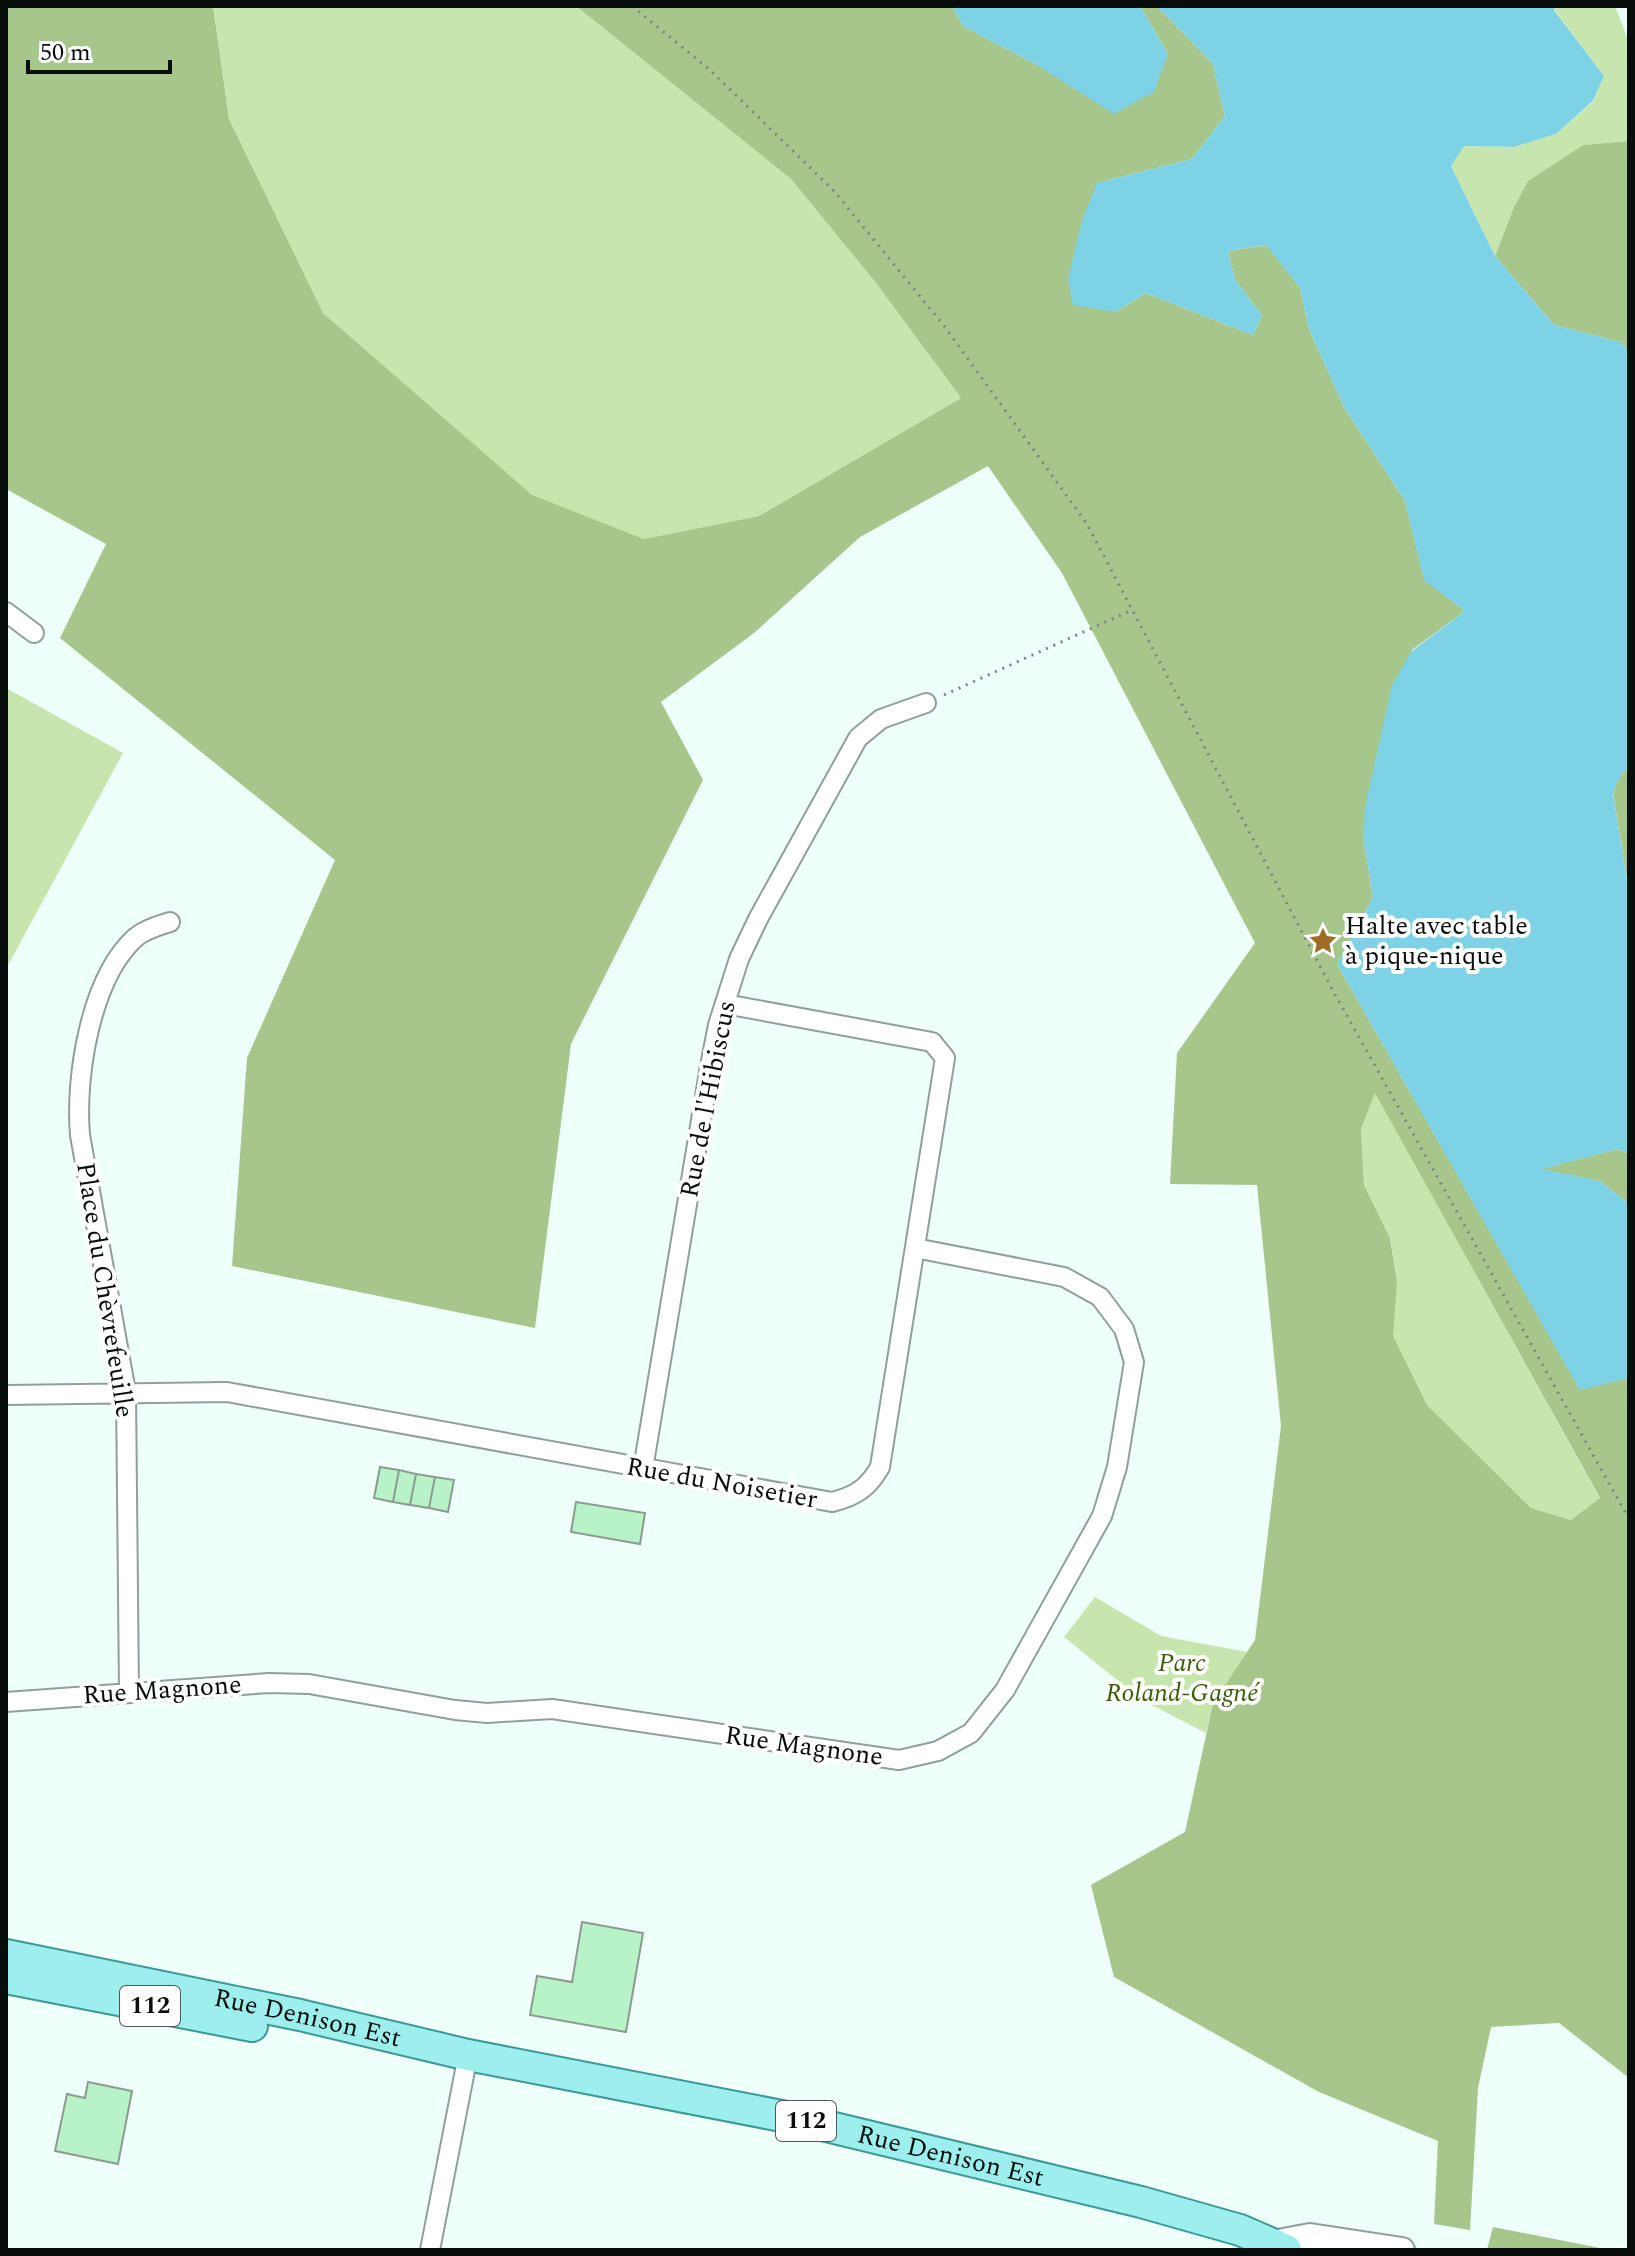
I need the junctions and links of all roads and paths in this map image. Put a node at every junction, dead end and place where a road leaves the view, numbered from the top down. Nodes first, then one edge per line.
1 (632, 6) edge
2 (1132, 610) junction
3 (6, 612) edge
4 (34, 633) dead end
5 (926, 703) joint
6 (170, 922) dead end
7 (725, 1004) junction
8 (915, 1248) junction
9 (126, 1392) junction
10 (6, 1395) edge
11 (643, 1469) junction
12 (1629, 1519) edge
13 (129, 1693) junction
14 (6, 1702) edge
15 (6, 1955) edge
16 (6, 1978) edge
17 (468, 2055) junction
18 (1237, 2240) edge
19 (1280, 2246) edge
20 (430, 2250) edge
21 (1402, 2250) edge

1 - 2 path
2 - 5 path
2 - 12 path
3 - 4 street
5 - 7 street, Rue de l'Hibiscus
6 - 9 street, Place du Chèvrefeuille
7 - 8 street, Rue du Noisetier
7 - 11 street, Rue de l'Hibiscus
8 - 11 street, Rue du Noisetier
8 - 13 street, Rue Magnone
9 - 10 street, Rue du Noisetier
9 - 11 street, Rue du Noisetier
9 - 13 street, Place du Chèvrefeuille
13 - 14 street, Rue Magnone
15 - 17 main road, Rue Denison Est
16 - 17 main road, Rue Denison Est / 112
17 - 18 main road, Rue Denison Est / 112
17 - 20 street
18 - 19 main road, Rue Denison Est / 112
19 - 21 street

